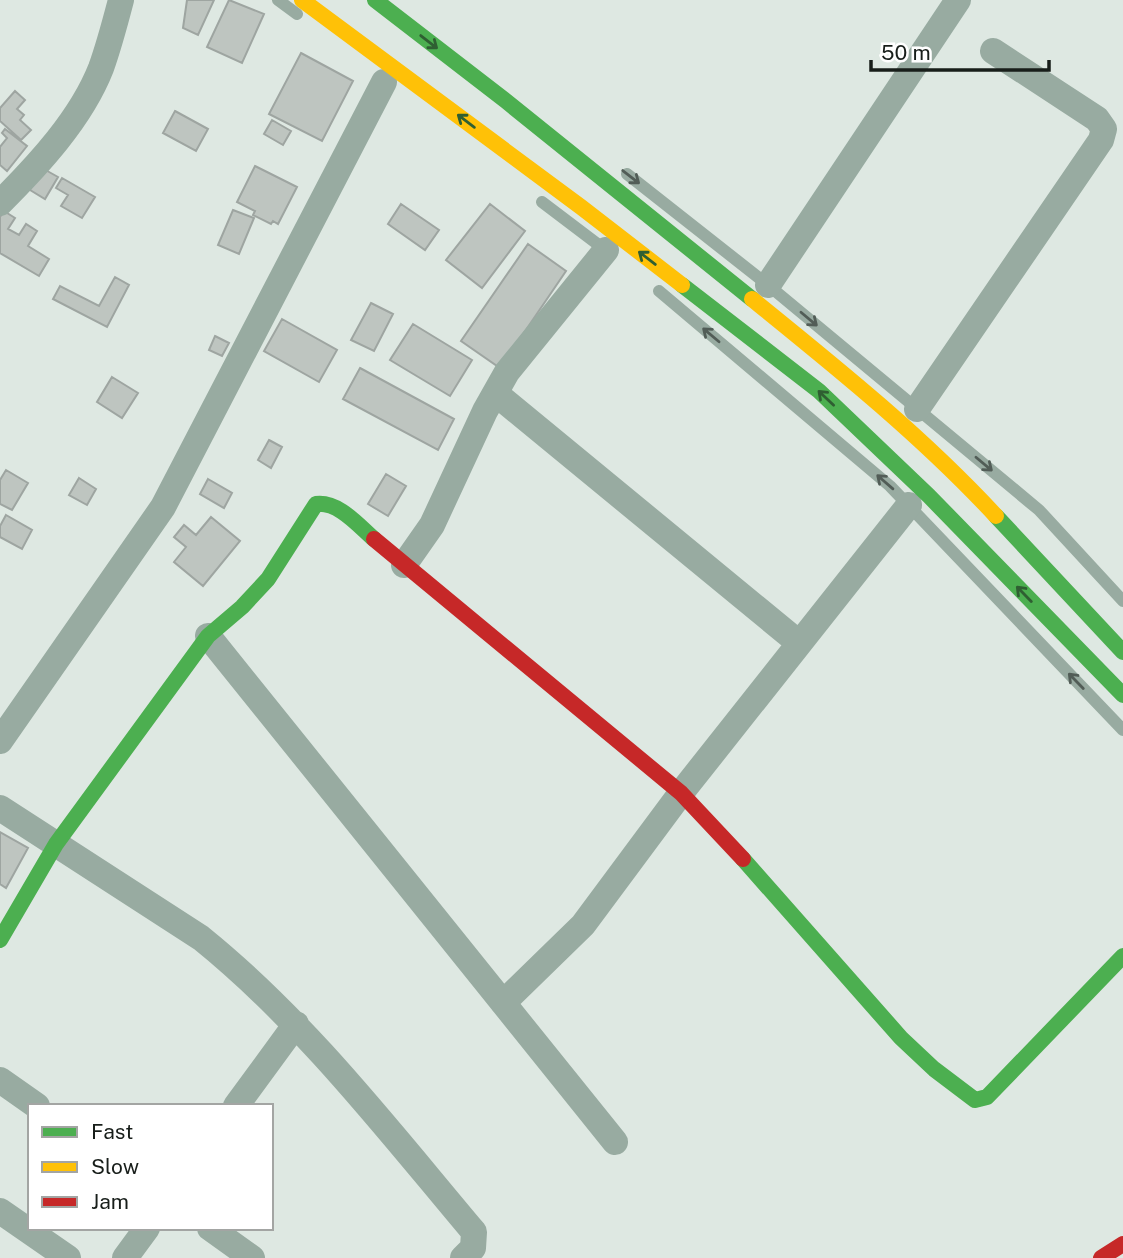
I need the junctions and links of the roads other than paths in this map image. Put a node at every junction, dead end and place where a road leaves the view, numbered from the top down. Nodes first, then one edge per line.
1 (121, 0) edge
2 (278, 0) edge
3 (302, 0) edge
4 (375, 0) edge
5 (958, 0) edge
6 (311, 25) dead end
7 (993, 51) dead end
8 (385, 82) dead end
9 (619, 168) dead end
10 (528, 191) dead end
11 (0, 203) edge
12 (611, 254) joint
13 (768, 285) junction
14 (653, 286) dead end
15 (495, 393) junction
16 (917, 409) junction
17 (909, 505) junction
18 (404, 565) junction
19 (1123, 601) edge
20 (208, 636) junction
21 (799, 643) junction
22 (1123, 652) edge
23 (1123, 695) edge
24 (1123, 730) edge
25 (0, 741) edge
26 (681, 793) junction
27 (0, 808) edge
28 (56, 844) junction
29 (0, 940) edge
30 (1123, 956) edge
31 (503, 1003) junction
32 (296, 1024) junction
33 (0, 1080) edge
34 (34, 1104) edge
35 (237, 1104) edge
36 (615, 1142) dead end
37 (0, 1211) edge
38 (146, 1230) edge
39 (213, 1230) edge
40 (1123, 1244) edge
41 (68, 1258) edge
42 (125, 1258) edge
43 (252, 1258) edge
44 (463, 1258) edge
45 (1101, 1258) edge

1 - 11 street
2 - 6 lane
23 -> 3 main road
4 -> 22 main road
5 - 13 street
7 - 16 street
8 - 25 street
9 -> 13 lane
10 - 12 lane
12 - 15 street
13 -> 16 lane
17 -> 14 lane
15 - 18 street
15 - 21 street
16 -> 19 lane
17 - 21 street
24 -> 17 lane
18 - 20 main road
18 - 26 main road
20 - 28 main road
20 - 31 street
21 - 26 street
26 - 30 main road
26 - 31 street
27 - 28 street
28 - 29 main road
28 - 32 street
31 - 36 street
32 - 35 street
32 - 44 street
33 - 34 street
37 - 41 street
38 - 42 street
39 - 43 street
40 - 45 main road

